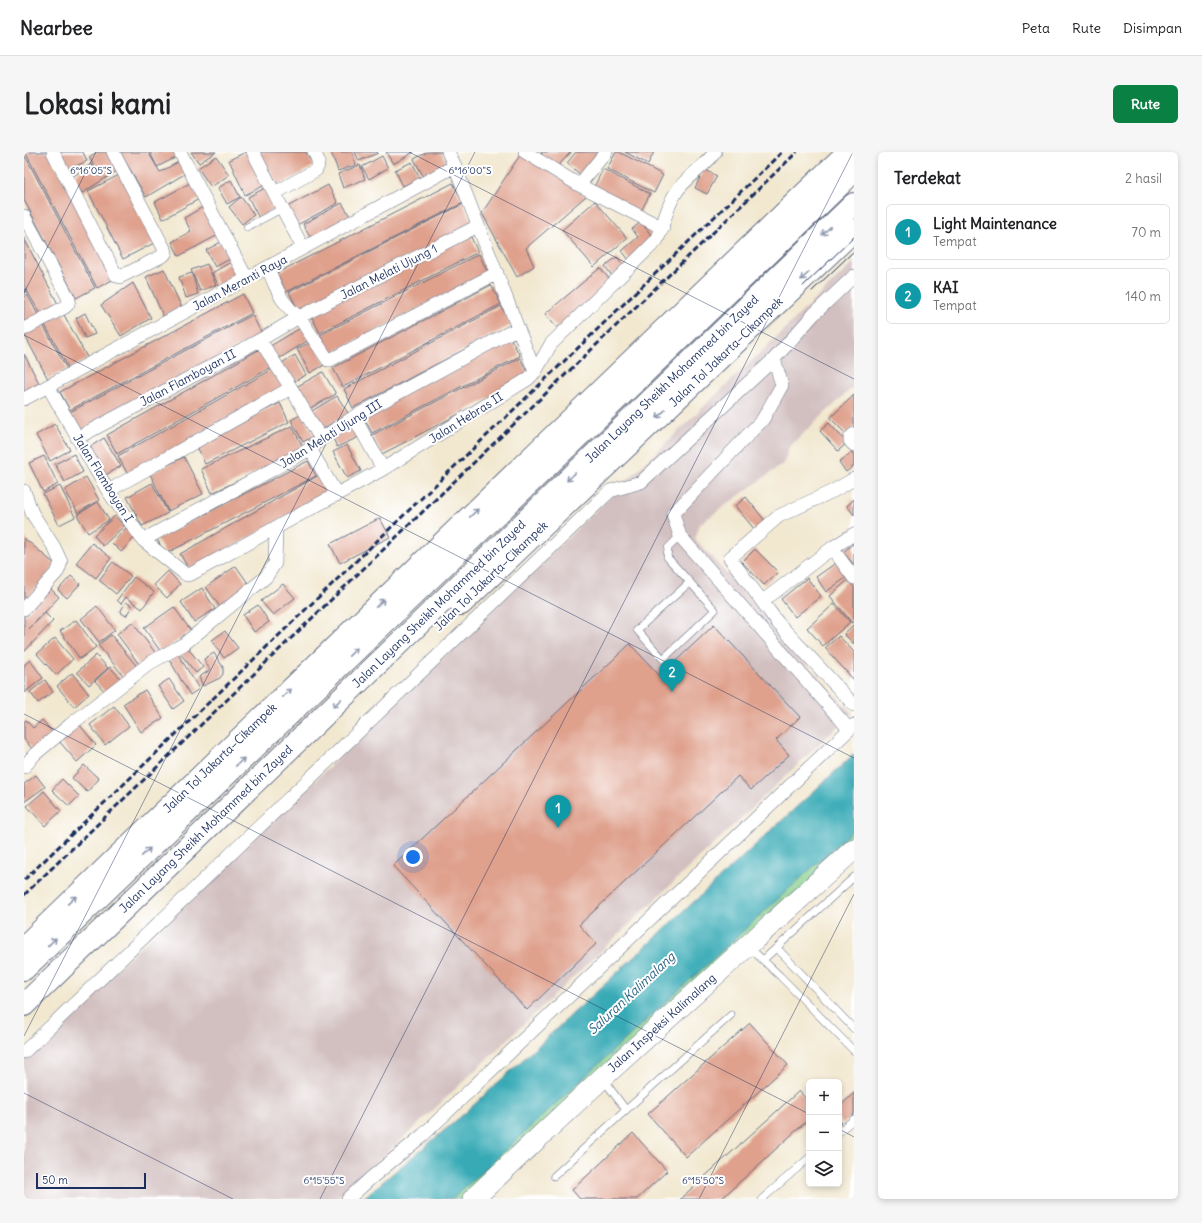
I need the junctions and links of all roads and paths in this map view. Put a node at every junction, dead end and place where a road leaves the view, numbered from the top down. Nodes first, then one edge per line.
1 (53, 152) edge
2 (113, 152) edge
3 (180, 152) edge
4 (253, 152) edge
5 (314, 152) edge
6 (448, 152) edge
7 (606, 152) edge
8 (715, 152) edge
9 (848, 152) edge
10 (532, 154) edge
11 (455, 166) junction
12 (854, 171) edge
13 (579, 185) junction
14 (275, 193) junction
15 (854, 204) edge
16 (283, 208) junction
17 (24, 216) edge
18 (478, 226) junction
19 (246, 227) dead end
20 (663, 228) junction
21 (854, 230) edge
22 (303, 248) junction
23 (268, 268) junction
24 (497, 274) junction
25 (854, 276) edge
26 (247, 279) junction
27 (299, 317) junction
28 (518, 328) junction
29 (24, 329) edge
30 (260, 340) junction
31 (774, 359) junction
32 (535, 372) junction
33 (48, 386) junction
34 (291, 388) junction
35 (24, 399) edge
36 (354, 417) junction
37 (854, 434) edge
38 (76, 438) junction
39 (321, 439) junction
40 (854, 445) edge
41 (310, 449) junction
42 (383, 469) junction
43 (854, 479) edge
44 (108, 491) junction
45 (24, 492) edge
46 (337, 495) junction
47 (276, 527) junction
48 (854, 534) edge
49 (680, 536) junction
50 (143, 540) junction
51 (832, 548) junction
52 (187, 575) joint
53 (854, 578) edge
54 (690, 582) junction
55 (763, 601) junction
56 (24, 609) edge
57 (854, 705) edge
58 (852, 727) edge
59 (24, 767) edge
60 (854, 849) edge
61 (854, 877) edge
62 (748, 945) junction
63 (24, 947) edge
64 (776, 948) junction
65 (763, 960) junction
66 (24, 969) edge
67 (24, 1005) edge
68 (731, 1015) dead end
69 (24, 1020) edge
70 (854, 1029) edge
71 (854, 1051) edge
72 (24, 1052) edge
73 (602, 1078) junction
74 (626, 1110) junction
75 (854, 1118) edge
76 (842, 1129) edge
77 (806, 1161) edge
78 (554, 1176) dead end
79 (348, 1199) edge
80 (473, 1199) edge
81 (762, 1199) edge

1 - 2 street
3 - 26 street
4 - 14 street
5 - 14 street
6 - 11 street
7 - 13 street
8 - 20 street
63 -> 9 highway, Jalan Tol Jakarta–Cikampek
10 - 13 street
11 - 18 street
11 - 22 street, Jalan Meranti Raya
66 -> 12 highway, Jalan Layang Sheikh Mohammed bin Zayed
13 - 20 street
14 - 16 street
15 -> 67 highway, Jalan Layang Sheikh Mohammed bin Zayed
16 - 19 lane
16 - 22 street
17 - 29 street
18 - 24 street
18 - 27 street, Jalan Melati Ujung 1
20 - 32 street
21 -> 69 highway, Jalan Tol Jakarta–Cikampek
22 - 23 street, Jalan Meranti Raya
23 - 26 street, Jalan Meranti Raya
23 - 27 street
24 - 27 street
24 - 28 street
25 - 31 street
26 - 33 street, Jalan Meranti Raya
27 - 30 street, Jalan Flamboyan II
28 - 32 street
28 - 36 street, Jalan Melati Ujung III
30 - 34 street
30 - 38 street, Jalan Flamboyan II
31 - 49 street
31 - 72 street
32 - 42 street, Jalan Hebras II
33 - 35 street, Jalan Meranti Raya
33 - 38 street, Jalan Flamboyan I
34 - 39 street
34 - 44 street
36 - 39 street, Jalan Melati Ujung III
36 - 42 street
37 - 40 street
38 - 44 street, Jalan Flamboyan I
39 - 41 street, Jalan Melati Ujung III
41 - 46 street
41 - 50 street, Jalan Melati Ujung III
42 - 46 street, Jalan Hebras II
43 - 55 street
44 - 50 street, Jalan Flamboyan I
45 - 56 street
46 - 47 street, Jalan Hebras II
47 - 52 street, Jalan Hebras II
47 - 59 street
48 - 51 street
49 - 54 lane
49 - 58 street
50 - 52 street, Jalan Flamboyan I
51 - 53 street
51 - 55 street
54 - 54 lane
55 - 57 street
58 - 79 street
60 - 62 main road, Jalan Inspeksi Kalimalang
61 - 64 lane
62 - 65 lane
62 - 73 main road, Jalan Inspeksi Kalimalang
64 - 65 lane
64 - 70 lane
65 - 71 lane
68 - 74 lane
73 - 74 lane
73 - 80 main road, Jalan Inspeksi Kalimalang
74 - 78 lane
75 - 76 lane
77 - 81 lane

